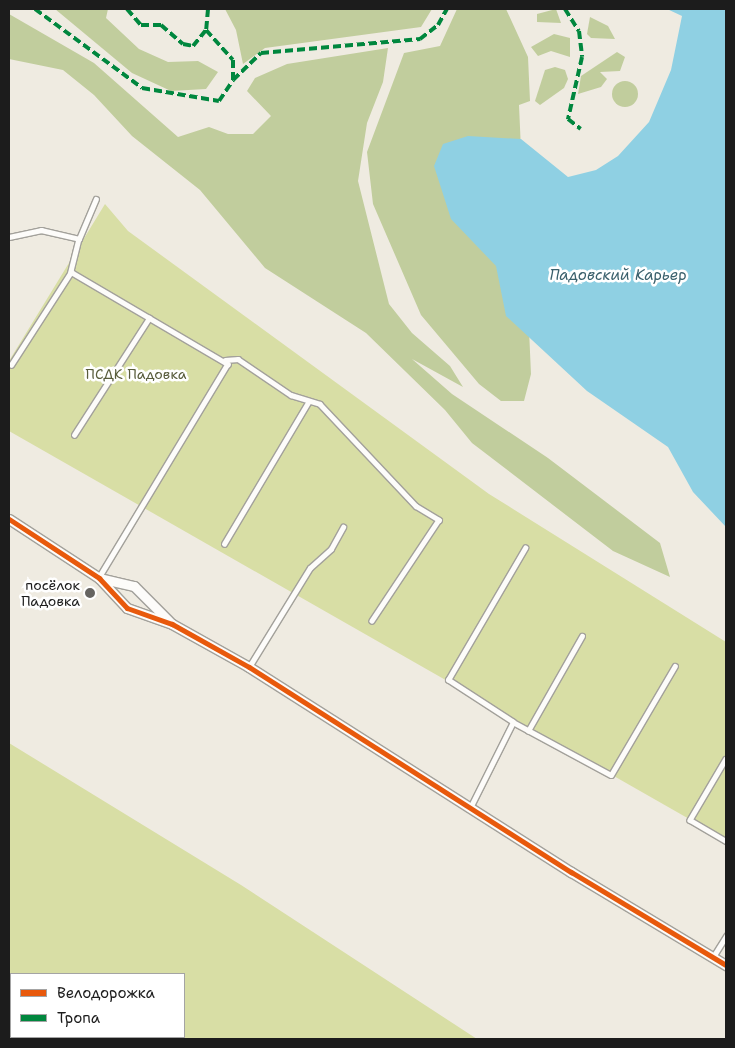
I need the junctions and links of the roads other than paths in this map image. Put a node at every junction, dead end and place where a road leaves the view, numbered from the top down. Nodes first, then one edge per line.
1 (96, 199) dead end
2 (9, 237) edge
3 (79, 239) junction
4 (71, 272) junction
5 (149, 318) junction
6 (225, 360) junction
7 (11, 365) dead end
8 (309, 401) junction
9 (74, 436) dead end
10 (9, 519) edge
11 (343, 527) dead end
12 (224, 544) dead end
13 (525, 548) dead end
14 (99, 578) junction
15 (372, 622) dead end
16 (172, 624) junction
17 (582, 636) dead end
18 (675, 666) dead end
19 (249, 667) junction
20 (513, 722) junction
21 (528, 731) junction
22 (726, 759) edge
23 (470, 808) junction
24 (726, 842) edge
25 (726, 936) edge
26 (713, 957) junction
27 (726, 965) edge

1 - 3 lane
2 - 3 lane
3 - 4 lane
4 - 5 lane
4 - 7 lane
5 - 6 lane
5 - 9 lane
6 - 8 lane
6 - 14 lane
8 - 12 lane
8 - 15 lane
10 - 14 street
11 - 19 lane
13 - 20 lane
14 - 16 street
14 - 16 street
16 - 19 street
17 - 21 lane
18 - 21 lane
19 - 23 street
20 - 21 lane
20 - 23 lane
22 - 24 lane
23 - 26 street
25 - 26 lane
26 - 27 street

